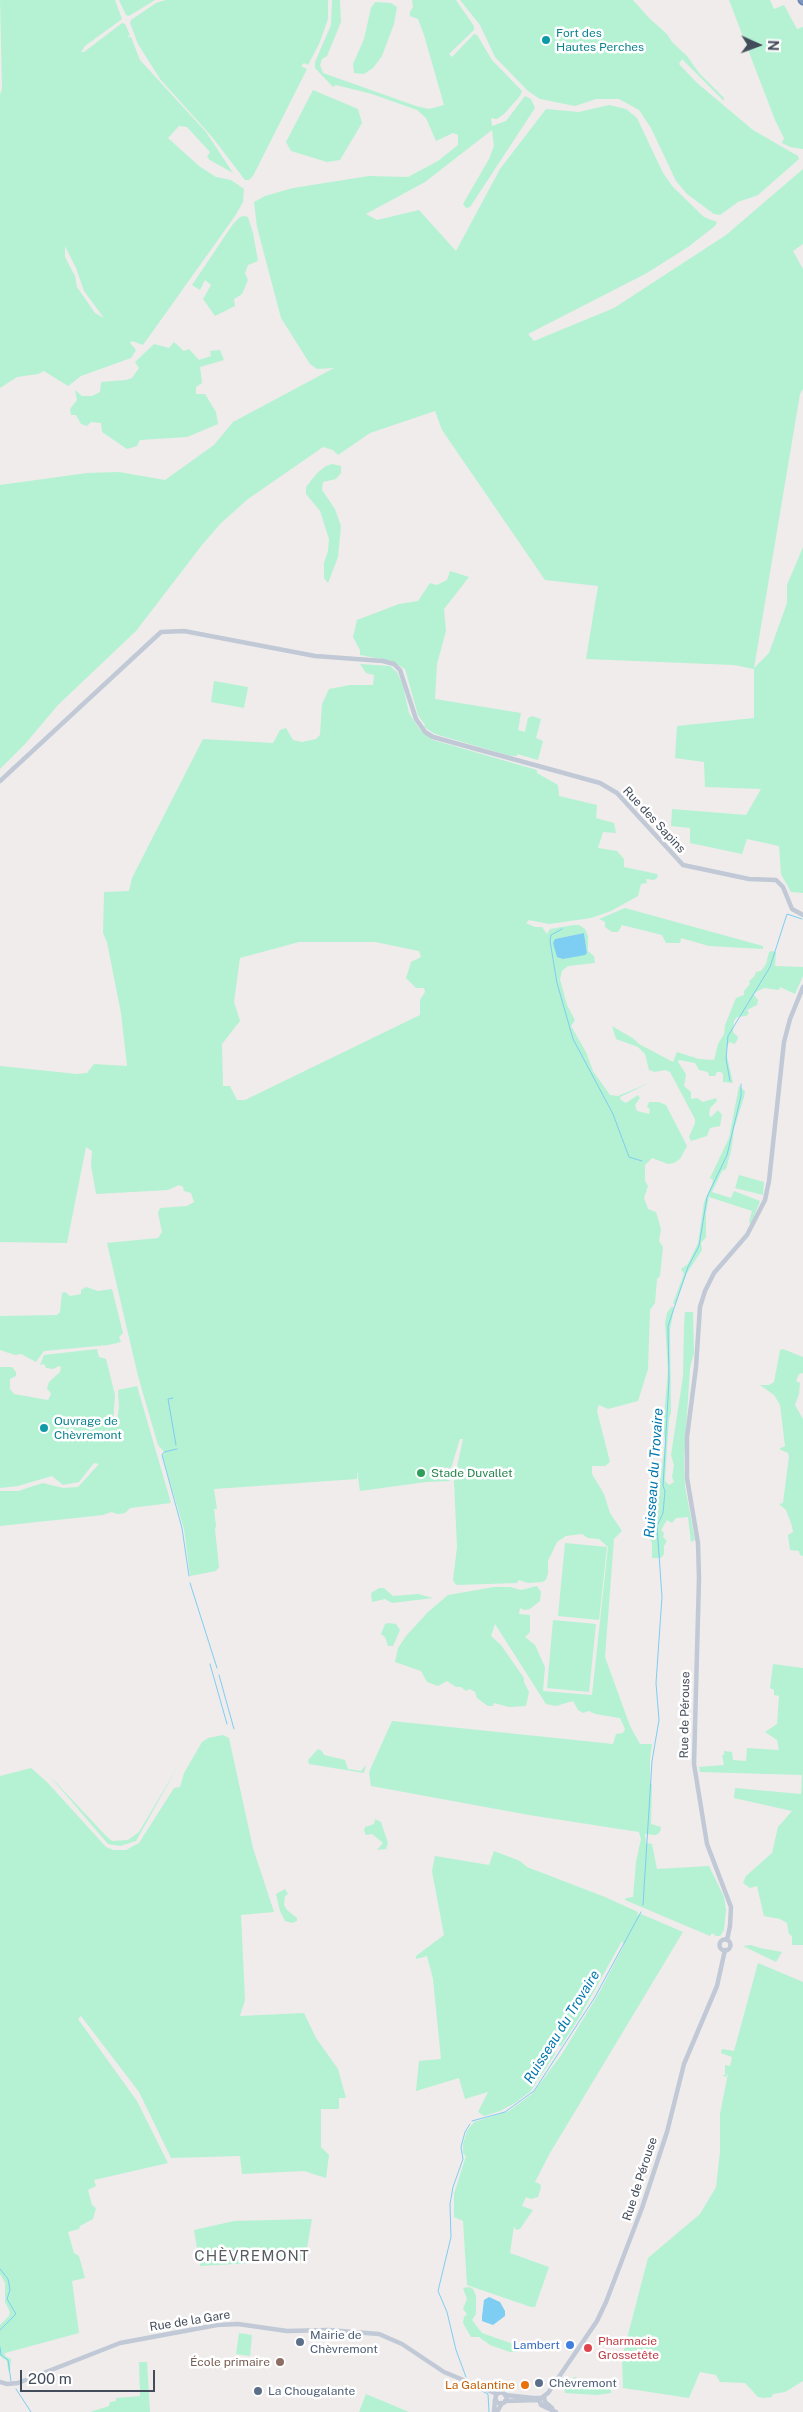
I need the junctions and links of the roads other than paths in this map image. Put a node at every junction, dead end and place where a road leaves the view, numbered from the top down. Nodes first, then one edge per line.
1 (0, 780) edge
2 (803, 915) edge
3 (803, 986) edge
4 (727, 1940) junction
5 (725, 1950) junction
6 (0, 2382) edge
7 (497, 2394) junction
8 (505, 2395) junction
9 (495, 2400) junction
10 (541, 2400) junction
11 (504, 2402) junction
12 (495, 2412) edge
13 (556, 2412) edge

1 - 2 street, Rue des Sapins
3 - 4 street, Rue de Pérouse
4 - 5 street
4 - 5 street
5 - 10 street, Rue de Pérouse
6 - 7 street, Rue de la Gare
7 - 8 street, Rue de la Gare
7 - 9 street
8 - 10 street, Rue de la Gare
8 - 11 street
9 - 11 street
9 - 12 street
10 - 11 street
10 - 13 street, Rue de la Gare
10 - 13 street
11 - 12 street

